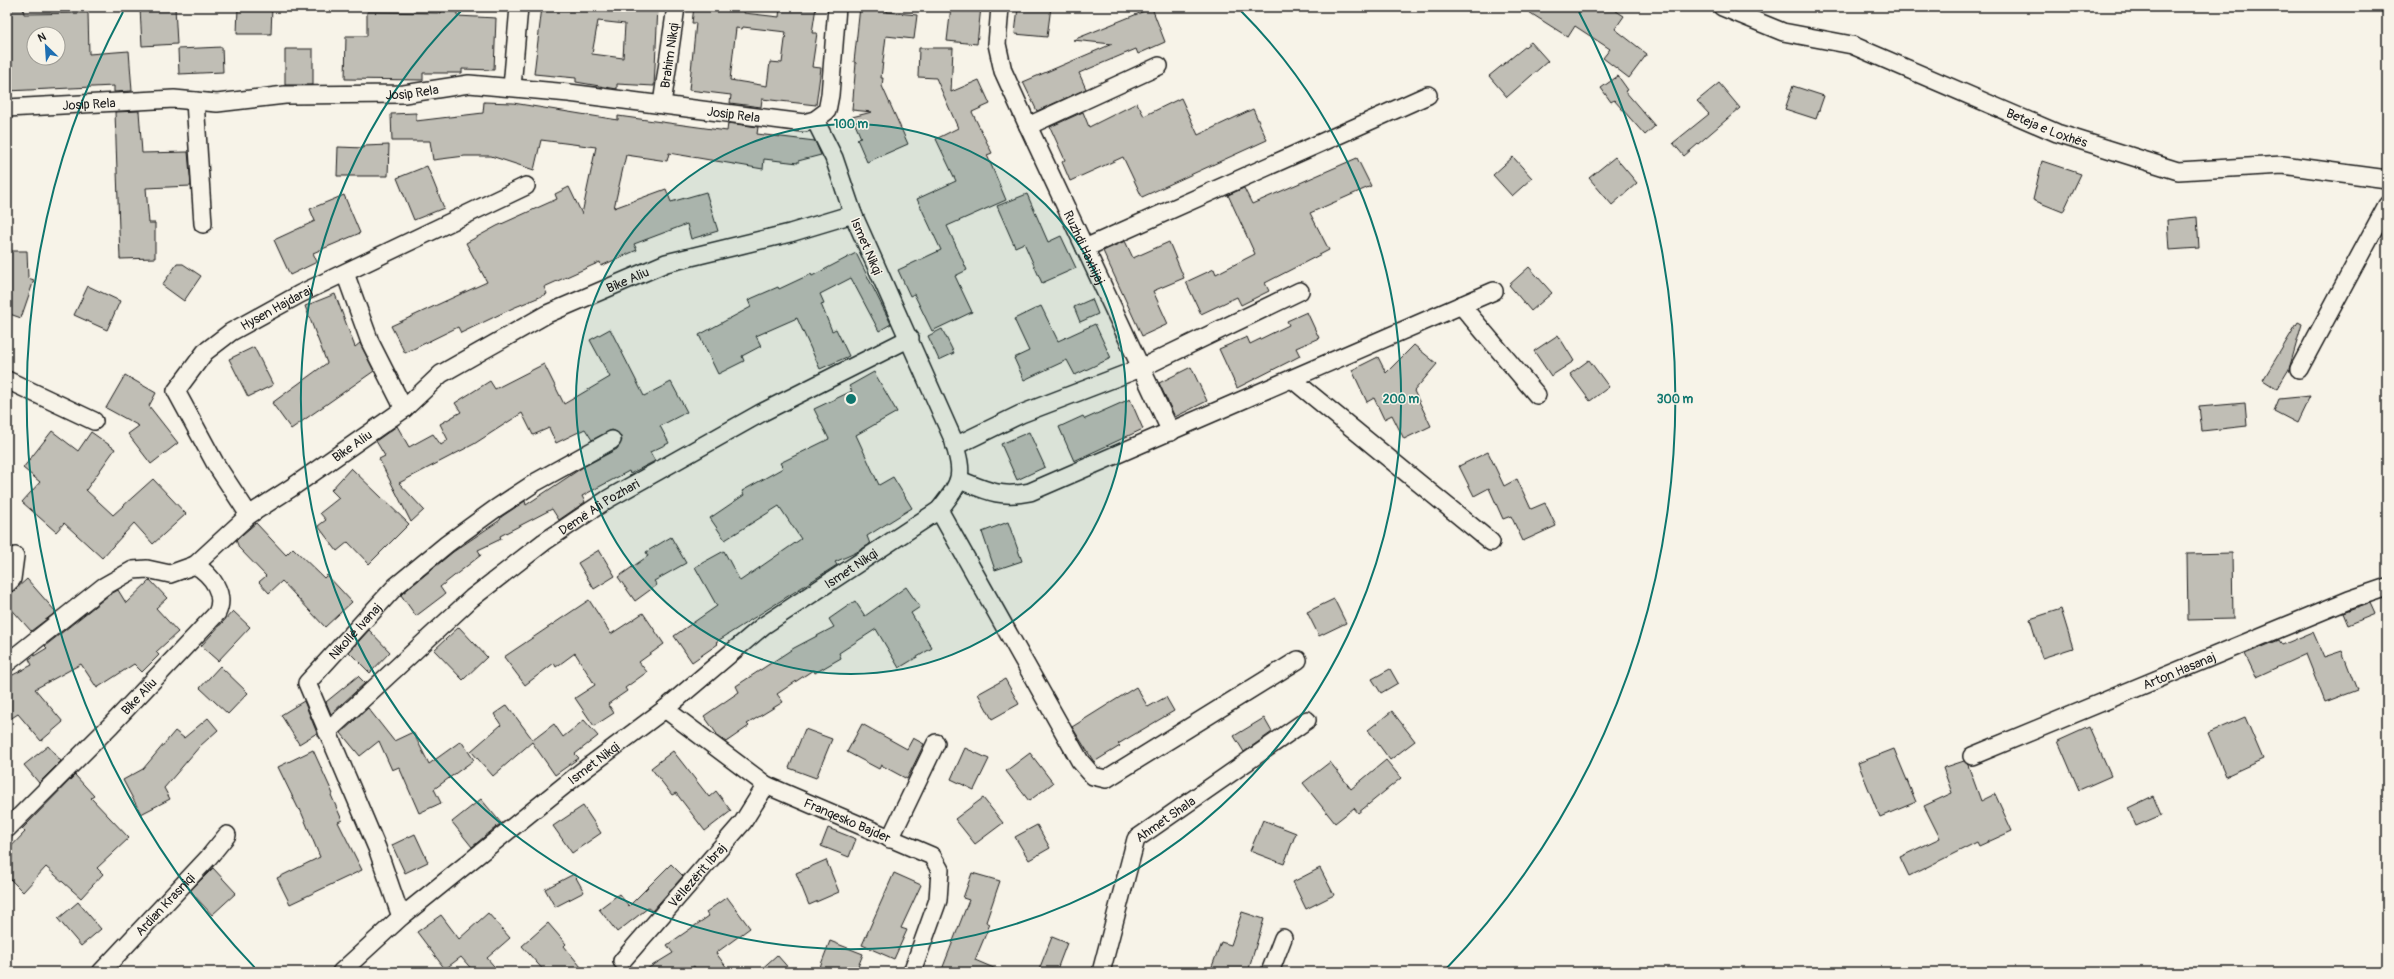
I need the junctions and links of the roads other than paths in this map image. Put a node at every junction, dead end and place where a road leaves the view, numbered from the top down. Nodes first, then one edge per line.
1 (519, 7) edge
2 (676, 7) edge
3 (837, 7) edge
4 (1000, 7) edge
5 (1722, 7) edge
6 (1159, 66) dead end
7 (512, 87) junction
8 (1428, 95) dead end
9 (195, 101) junction
10 (662, 104) junction
11 (7, 108) edge
12 (815, 120) junction
13 (1028, 126) junction
14 (2387, 179) edge
15 (526, 186) dead end
16 (2387, 205) edge
17 (854, 214) junction
18 (203, 224) dead end
19 (1085, 248) junction
20 (345, 273) junction
21 (1300, 291) dead end
22 (1494, 291) dead end
23 (1461, 305) junction
24 (910, 338) junction
25 (1141, 368) junction
26 (2299, 369) dead end
27 (1292, 379) junction
28 (7, 380) edge
29 (1537, 395) dead end
30 (404, 409) junction
31 (94, 421) dead end
32 (1171, 432) junction
33 (612, 440) dead end
34 (955, 446) junction
35 (960, 480) junction
36 (939, 510) junction
37 (249, 515) junction
38 (1491, 542) dead end
39 (15, 556) dead end
40 (195, 565) junction
41 (7, 584) edge
42 (2387, 587) edge
43 (1298, 660) dead end
44 (7, 663) edge
45 (665, 709) junction
46 (1307, 720) dead end
47 (327, 732) junction
48 (936, 743) dead end
49 (1972, 756) dead end
50 (766, 785) junction
51 (7, 829) edge
52 (226, 835) dead end
53 (890, 839) junction
54 (400, 917) junction
55 (1284, 938) dead end
56 (622, 961) dead end
57 (101, 972) edge
58 (341, 972) edge
59 (912, 972) edge
60 (1101, 972) edge
61 (1270, 972) edge

1 - 7 street
2 - 10 street, Brahim Nikqi
3 - 12 street
4 - 13 street, Ruzhdi Haxhijaj
5 - 14 street, Beteja e Loxhës
6 - 13 street
7 - 9 street, Josip Rela
7 - 10 street, Josip Rela
8 - 19 street
9 - 11 street, Josip Rela
9 - 18 street
10 - 12 street, Josip Rela
12 - 17 street, Ismet Nikqi
13 - 19 street, Ruzhdi Haxhijaj
15 - 20 street, Hysen Hajdaraj
16 - 26 street
17 - 24 street, Ismet Nikqi
17 - 30 street, Bike Aliu
19 - 25 street, Ruzhdi Haxhijaj
20 - 30 street
20 - 37 street, Hysen Hajdaraj
21 - 25 street
22 - 23 street
23 - 27 street
23 - 29 street
24 - 34 street, Ismet Nikqi
24 - 47 street, Demë Ali Pozhari
25 - 32 street, Ruzhdi Haxhijaj
25 - 34 street
27 - 32 street
27 - 38 street
28 - 31 street
30 - 37 street, Bike Aliu
32 - 35 street
33 - 47 street, Nikollë Ivanaj
34 - 35 street, Ismet Nikqi
35 - 36 street, Ismet Nikqi
36 - 43 street
36 - 45 street, Ismet Nikqi
37 - 40 street, Bike Aliu
39 - 41 street
40 - 44 street
40 - 51 street, Bike Aliu
42 - 49 street, Arton Hasanaj
45 - 50 street, Franqesko Bajder
45 - 54 street, Ismet Nikqi
46 - 60 street, Ahmet Shala
47 - 54 street, Nikollë Ivanaj
48 - 53 street
50 - 53 street, Franqesko Bajder
50 - 56 street, Vëllezërit Ibraj
52 - 57 street, Ardian Krasniqi
53 - 59 street, Franqesko Bajder
54 - 58 street, Ismet Nikqi
55 - 61 street

